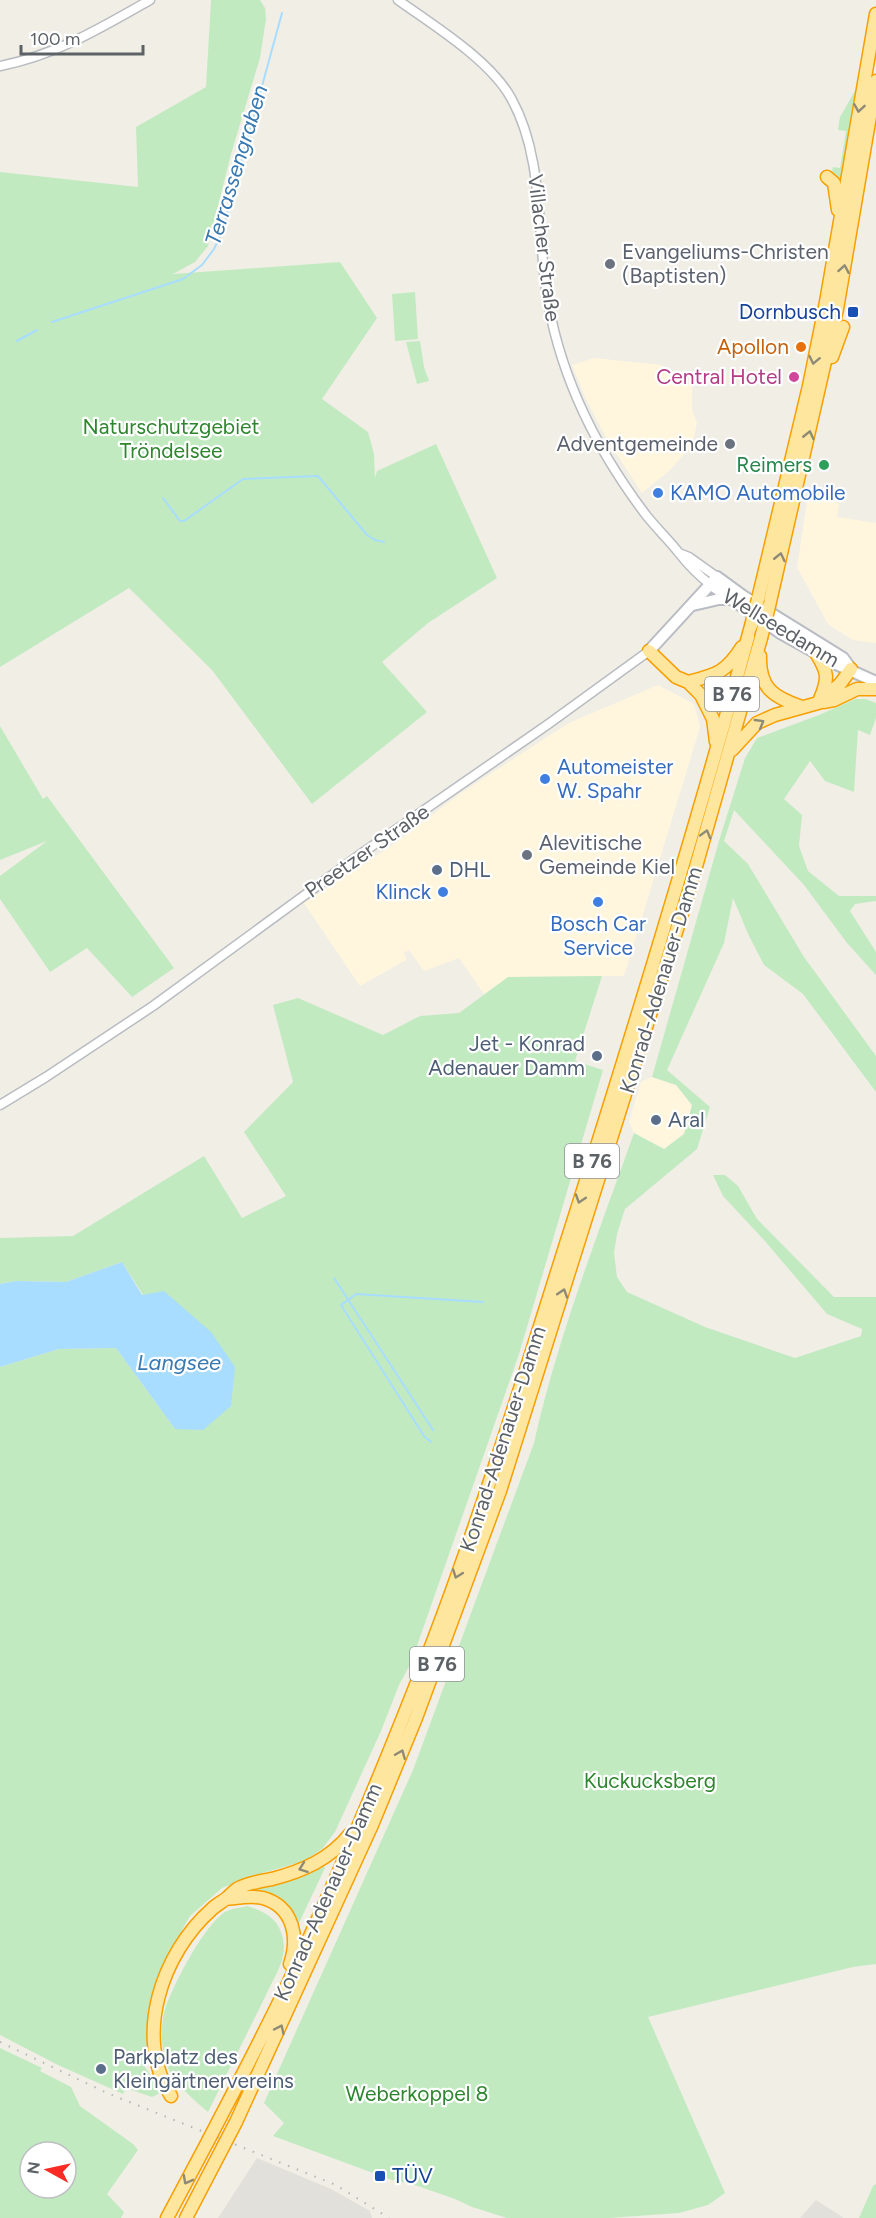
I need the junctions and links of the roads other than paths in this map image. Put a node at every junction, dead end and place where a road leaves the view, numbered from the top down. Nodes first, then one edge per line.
1 (150, 0) edge
2 (398, 0) edge
3 (876, 14) edge
4 (0, 66) edge
5 (876, 81) edge
6 (827, 177) dead end
7 (839, 232) junction
8 (843, 327) dead end
9 (824, 368) junction
10 (714, 581) junction
11 (730, 599) junction
12 (764, 602) junction
13 (693, 605) junction
14 (754, 633) junction
15 (649, 651) junction
16 (816, 653) junction
17 (851, 669) junction
18 (688, 682) junction
19 (876, 682) edge
20 (876, 689) edge
21 (818, 703) junction
22 (801, 707) junction
23 (729, 753) junction
24 (716, 754) junction
25 (0, 1105) edge
26 (362, 1817) junction
27 (225, 1899) junction
28 (285, 1989) junction
29 (171, 2096) dead end
30 (167, 2218) edge
31 (186, 2218) edge

1 - 4 street
2 - 10 street, Villacher Straße
3 -> 7 highway
9 -> 5 highway, B 76
6 - 7 highway
7 -> 12 highway, B 76
8 - 9 highway
12 -> 9 highway, B 76
10 - 11 main road, Wellseedamm
10 - 13 main road, Preetzer Straße
10 - 17 main road, Wellseedamm
11 - 13 main road
11 - 16 main road, Wellseedamm
12 - 14 highway, B 76, bridge
13 - 15 main road, Preetzer Straße
14 - 18 highway
14 - 22 highway
14 - 23 highway, Konrad-Adenauer-Damm / B 76
14 - 24 highway, Konrad-Adenauer-Damm / B 76
15 - 18 highway
15 - 25 street, Preetzer Straße
16 - 17 main road, Wellseedamm
16 - 21 highway
17 - 19 main road, Wellseedamm
17 - 21 highway
18 - 24 highway
20 - 21 highway
21 - 22 highway
23 -> 22 highway
31 -> 23 highway, Konrad-Adenauer-Damm / B 76, bridge
24 -> 26 highway, Konrad-Adenauer-Damm / B 76
26 -> 27 highway, B 76
26 - 28 highway, Konrad-Adenauer-Damm / B 76
27 - 28 highway, B 76
27 - 29 highway, B 76
28 -> 30 highway, Konrad-Adenauer-Damm / B 76, bridge

